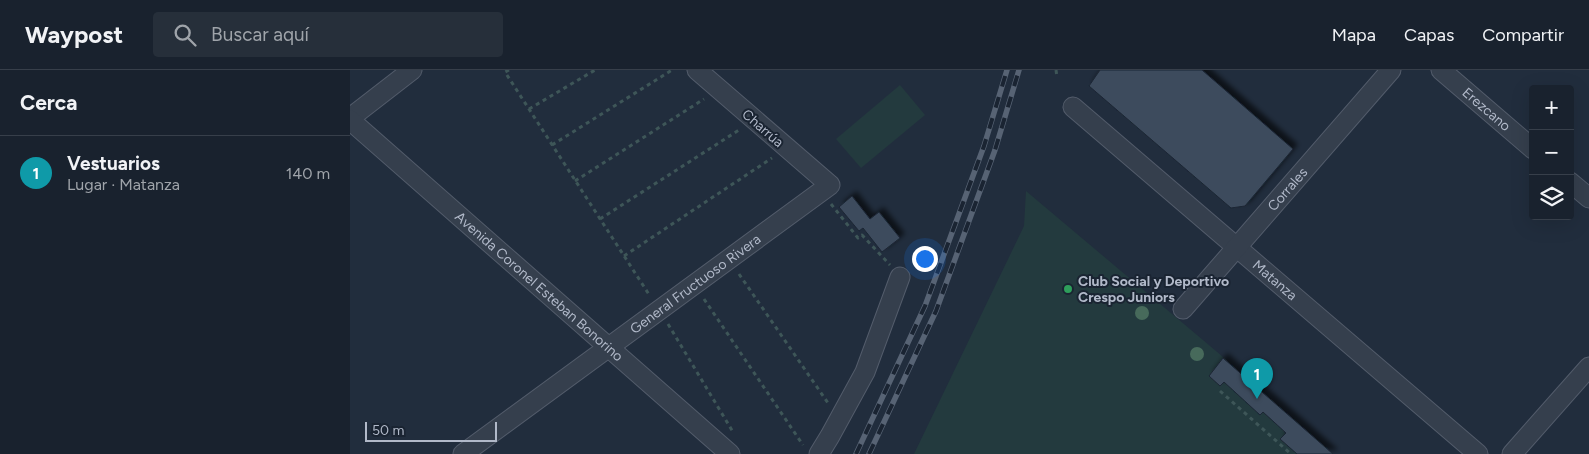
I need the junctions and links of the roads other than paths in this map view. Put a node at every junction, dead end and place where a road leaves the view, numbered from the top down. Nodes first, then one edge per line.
1 (412, 70) edge
2 (697, 70) edge
3 (1391, 70) edge
4 (1441, 70) edge
5 (1073, 107) dead end
6 (350, 119) edge
7 (1529, 146) edge
8 (1574, 185) edge
9 (826, 189) joint
10 (1589, 198) edge
11 (1238, 247) junction
12 (900, 277) road end
13 (1183, 309) dead end
14 (608, 346) junction
15 (1589, 367) edge
16 (733, 446) edge
17 (811, 450) edge
18 (463, 454) edge
19 (1478, 454) edge
20 (1512, 454) edge

1 - 6 street
2 - 9 street, Charrúa
3 - 11 street, Corrales
4 - 7 street, Erezcano
5 - 11 street, Matanza
6 - 14 street, Avenida Coronel Esteban Bonorino
8 - 10 street
9 - 14 street, General Fructuoso Rivera
11 - 13 street, Corrales
11 - 19 street, Matanza
12 - 17 street
14 - 16 street, Avenida Coronel Esteban Bonorino
14 - 18 street, General Fructuoso Rivera
15 - 20 street

